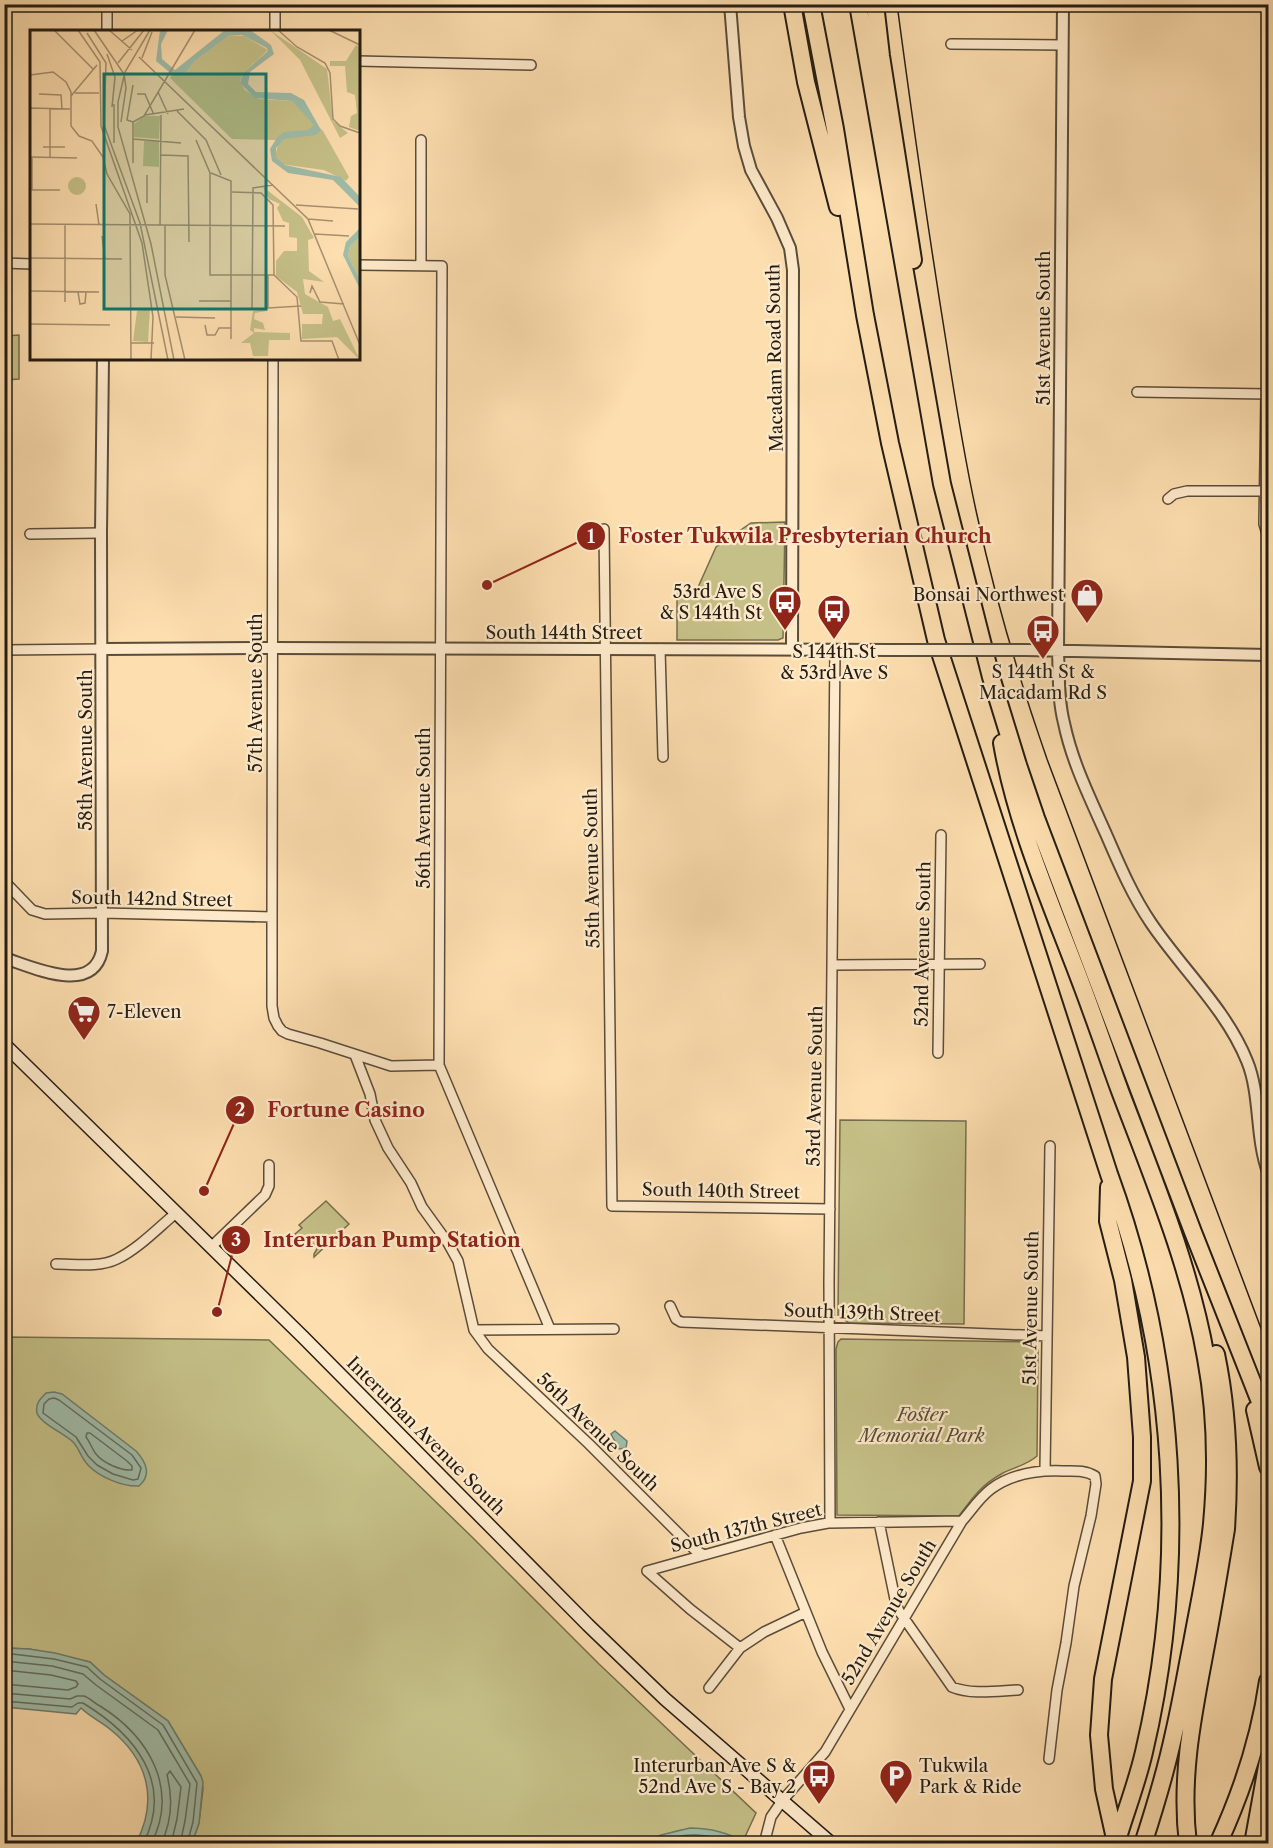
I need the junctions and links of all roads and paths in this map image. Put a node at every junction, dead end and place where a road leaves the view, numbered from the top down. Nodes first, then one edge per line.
1 (107, 4) edge
2 (275, 4) edge
3 (730, 4) edge
4 (792, 4) edge
5 (811, 4) edge
6 (858, 4) edge
7 (875, 4) edge
8 (1063, 4) edge
9 (107, 30) edge
10 (274, 30) edge
11 (951, 44) dead end
12 (1062, 45) junction
13 (360, 60) edge
14 (531, 65) dead end
15 (421, 140) dead end
16 (4, 263) edge
17 (30, 264) edge
18 (360, 265) edge
19 (421, 265) junction
20 (865, 315) junction
21 (103, 360) edge
22 (273, 360) edge
23 (920, 368) junction
24 (1137, 392) dead end
25 (1267, 394) edge
26 (1263, 491) junction
27 (1168, 499) dead end
28 (604, 529) dead end
29 (101, 533) junction
30 (30, 534) dead end
31 (1269, 537) edge
32 (272, 648) junction
33 (442, 649) junction
34 (660, 649) junction
35 (4, 650) edge
36 (103, 650) junction
37 (606, 650) junction
38 (792, 650) junction
39 (835, 650) junction
40 (1058, 651) junction
41 (1269, 655) edge
42 (991, 677) junction
43 (663, 757) dead end
44 (941, 835) dead end
45 (4, 881) edge
46 (102, 913) junction
47 (272, 917) junction
48 (4, 958) edge
49 (940, 964) junction
50 (980, 964) dead end
51 (833, 965) junction
52 (4, 1044) edge
53 (938, 1053) dead end
54 (355, 1055) junction
55 (439, 1065) junction
56 (1050, 1146) dead end
57 (269, 1165) dead end
58 (1269, 1172) edge
59 (1109, 1174) junction
60 (612, 1206) joint
61 (830, 1209) junction
62 (176, 1213) junction
63 (1193, 1232) junction
64 (211, 1247) junction
65 (56, 1264) dead end
66 (670, 1306) dead end
67 (550, 1329) junction
68 (614, 1329) dead end
69 (829, 1329) junction
70 (474, 1330) junction
71 (1047, 1336) junction
72 (1240, 1353) junction
73 (1269, 1422) edge
74 (1269, 1467) edge
75 (1045, 1470) junction
76 (962, 1521) junction
77 (879, 1522) junction
78 (830, 1523) junction
79 (775, 1535) junction
80 (704, 1555) junction
81 (806, 1612) junction
82 (904, 1621) junction
83 (740, 1648) junction
84 (1269, 1680) edge
85 (708, 1688) dead end
86 (1018, 1690) dead end
87 (850, 1710) junction
88 (1048, 1759) dead end
89 (1269, 1761) edge
90 (782, 1801) junction
91 (1187, 1835) edge
92 (764, 1844) edge
93 (832, 1844) edge
94 (1116, 1844) edge
95 (1143, 1844) edge
96 (1218, 1844) edge
97 (1253, 1844) edge

1 - 9 street
2 - 10 street
3 - 38 street, Macadam Road South
4 - 20 highway
5 - 20 highway
6 - 23 highway
7 - 23 highway
8 - 12 street, 51st Avenue South
11 - 12 street
12 - 40 street, 51st Avenue South
13 - 14 street
15 - 19 street
16 - 17 street
18 - 19 street
19 - 33 street, 56th Avenue South
20 - 59 highway
21 - 29 street, 58th Avenue South
22 - 32 street, 57th Avenue South
23 - 42 highway
24 - 25 street
25 - 26 street
26 - 27 street
26 - 31 street
28 - 37 street, 55th Avenue South
29 - 30 street
29 - 36 street, 58th Avenue South
32 - 33 street, South 144th Street
32 - 36 street, South 144th Street
32 - 47 street, 57th Avenue South
33 - 37 street, South 144th Street
33 - 55 street, 56th Avenue South
34 - 37 street, South 144th Street
34 - 38 street, South 144th Street
34 - 43 street
35 - 36 street, South 144th Street
36 - 46 street, 58th Avenue South
37 - 60 street, 55th Avenue South
38 - 39 street, South 144th Street
39 - 40 street, South 144th Street, bridge
39 - 51 street, 53rd Avenue South
40 - 41 street, South 144th Street
40 - 58 street
42 - 63 highway
42 - 95 highway
44 - 49 street, 52nd Avenue South
45 - 46 street, South 142nd Street
46 - 47 street, South 142nd Street
46 - 48 street, 58th Avenue South
47 - 54 street, 57th Avenue South
49 - 50 street
49 - 51 street
49 - 53 street, 52nd Avenue South
51 - 61 street, 53rd Avenue South
52 - 62 main road, Interurban Avenue South
54 - 55 street
54 - 70 street
55 - 67 street, 56th Avenue South
56 - 71 street, 51st Avenue South
57 - 64 street
59 - 94 highway
59 - 94 highway
60 - 61 street, South 140th Street
61 - 69 street, 53rd Avenue South
62 - 64 main road, Interurban Avenue South
62 - 65 street
63 - 72 highway
63 - 91 highway
64 - 90 main road, Interurban Avenue South
66 - 69 street, South 139th Street
67 - 68 street
67 - 70 street
69 - 71 street, South 139th Street
69 - 78 street, 53rd Avenue South
70 - 80 street, 56th Avenue South
71 - 75 street, 51st Avenue South
72 - 73 highway
72 - 74 highway
75 - 76 street, 52nd Avenue South
75 - 88 street, 52nd Avenue South
76 - 77 street, South 137th Street
76 - 82 street, 52nd Avenue South
77 - 78 street, South 137th Street
77 - 82 street
78 - 79 street, South 137th Street
79 - 80 street, South 137th Street
79 - 81 street
80 - 83 street, South 137th Street
81 - 83 street
81 - 87 street
82 - 86 street
82 - 87 street, 52nd Avenue South
83 - 85 street
84 - 96 highway
87 - 90 street, 52nd Avenue South
89 - 97 highway
90 - 92 street, 52nd Avenue South
90 - 93 main road, Interurban Avenue South

